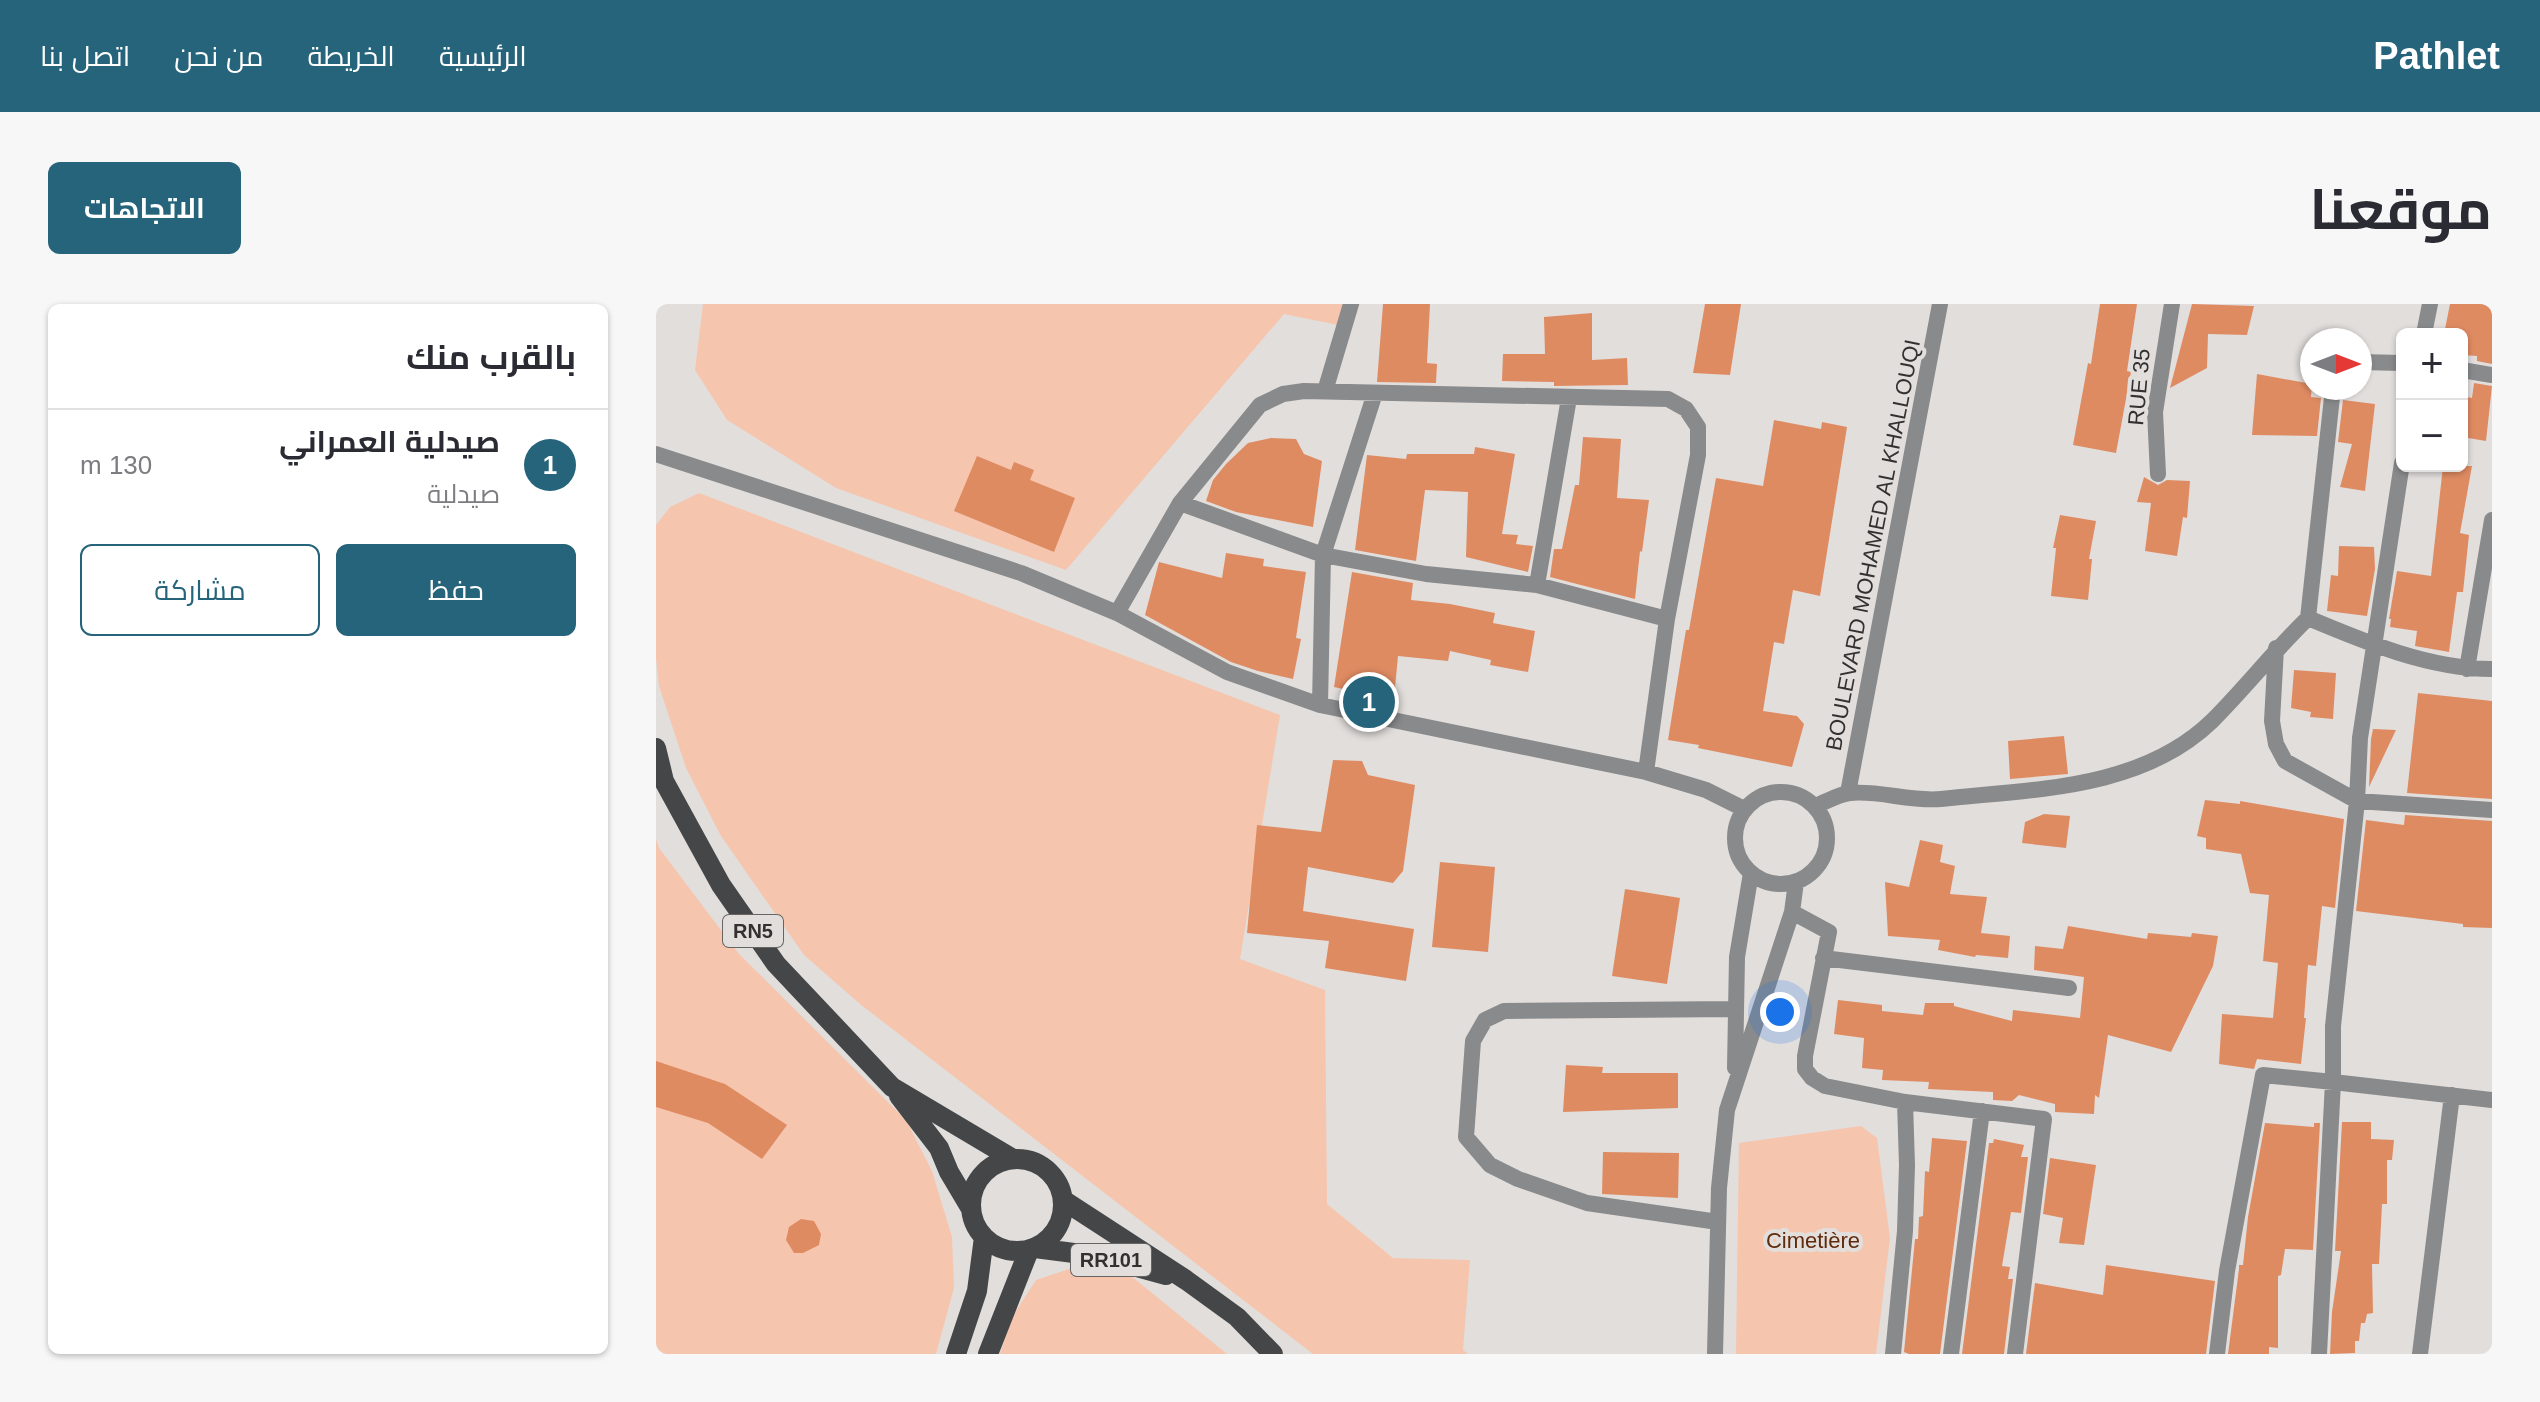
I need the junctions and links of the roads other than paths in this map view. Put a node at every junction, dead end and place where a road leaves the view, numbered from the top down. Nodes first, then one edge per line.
1 (1351, 304) edge
2 (1940, 304) edge
3 (2172, 304) edge
4 (2430, 304) edge
5 (2425, 328) edge
6 (2372, 362) edge
7 (2396, 363) edge
8 (2468, 371) edge
9 (2492, 375) edge
10 (1325, 391) junction
11 (1375, 393) junction
12 (1569, 398) junction
13 (2332, 400) edge
14 (656, 454) edge
15 (2401, 472) edge
16 (2158, 474) dead end
17 (1180, 503) junction
18 (2492, 520) edge
19 (1323, 555) junction
20 (1537, 585) junction
21 (1117, 613) junction
22 (2308, 618) junction
23 (1667, 619) junction
24 (2374, 645) junction
25 (2276, 648) junction
26 (2467, 669) junction
27 (2492, 669) edge
28 (1320, 705) junction
29 (656, 748) edge
30 (1646, 772) junction
31 (1848, 793) junction
32 (2357, 801) junction
33 (1815, 806) junction
34 (1744, 809) junction
35 (2492, 810) edge
36 (1751, 873) junction
37 (1796, 882) junction
38 (1792, 912) junction
39 (1823, 958) junction
40 (2069, 988) dead end
41 (1734, 1009) junction
42 (1735, 1081) junction
43 (2333, 1082) junction
44 (892, 1087) junction
45 (2452, 1095) junction
46 (2492, 1100) edge
47 (1905, 1102) junction
48 (1982, 1111) junction
49 (1013, 1159) junction
50 (1063, 1200) junction
51 (971, 1209) junction
52 (1718, 1222) junction
53 (984, 1237) junction
54 (1032, 1249) junction
55 (1186, 1280) junction
56 (956, 1354) edge
57 (988, 1354) edge
58 (1273, 1354) edge
59 (1715, 1354) edge
60 (1893, 1354) edge
61 (1951, 1354) edge
62 (2015, 1354) edge
63 (2217, 1354) edge
64 (2319, 1354) edge
65 (2420, 1354) edge

1 - 10 street
2 - 31 street, BOULEVARD MOHAMED AL KHALLOUQI
3 - 16 street, RUE 35
4 - 5 street
6 - 7 street
8 - 9 street
10 - 11 street
10 - 17 street
11 - 12 street
11 - 19 street
12 - 20 street
12 - 23 street
13 - 22 street
14 - 21 street
15 - 24 street
17 - 19 street
17 - 21 street
18 - 26 street
19 - 20 street
19 - 28 street
20 - 23 street
21 - 28 street
22 - 24 street
22 - 25 street
23 - 30 street
24 - 26 street
24 - 32 street
25 - 31 street
25 - 32 street
26 - 27 street
28 - 30 street
29 - 44 main road, RN5
30 - 34 street
31 - 33 street
32 - 35 street
32 - 43 street
33 - 34 street
33 - 37 street
34 - 36 street
36 - 37 street
36 - 41 street
37 - 38 street
38 - 39 street
38 - 42 street
39 - 40 street
39 - 47 street
41 - 42 street
41 - 52 street
42 - 52 street
43 - 45 street
43 - 63 street
43 - 64 street
44 - 49 main road, RN5
44 - 51 main road, RN5
45 - 46 street
45 - 65 street
47 - 48 street
47 - 60 street
48 - 61 street
48 - 62 street
49 - 50 main road, RN5
49 - 51 main road
50 - 54 main road
50 - 55 main road, RR101
51 - 53 main road, RN5
52 - 59 street
53 - 54 main road
53 - 56 main road
54 - 55 main road, RR101
54 - 57 main road
55 - 58 main road, RR101

